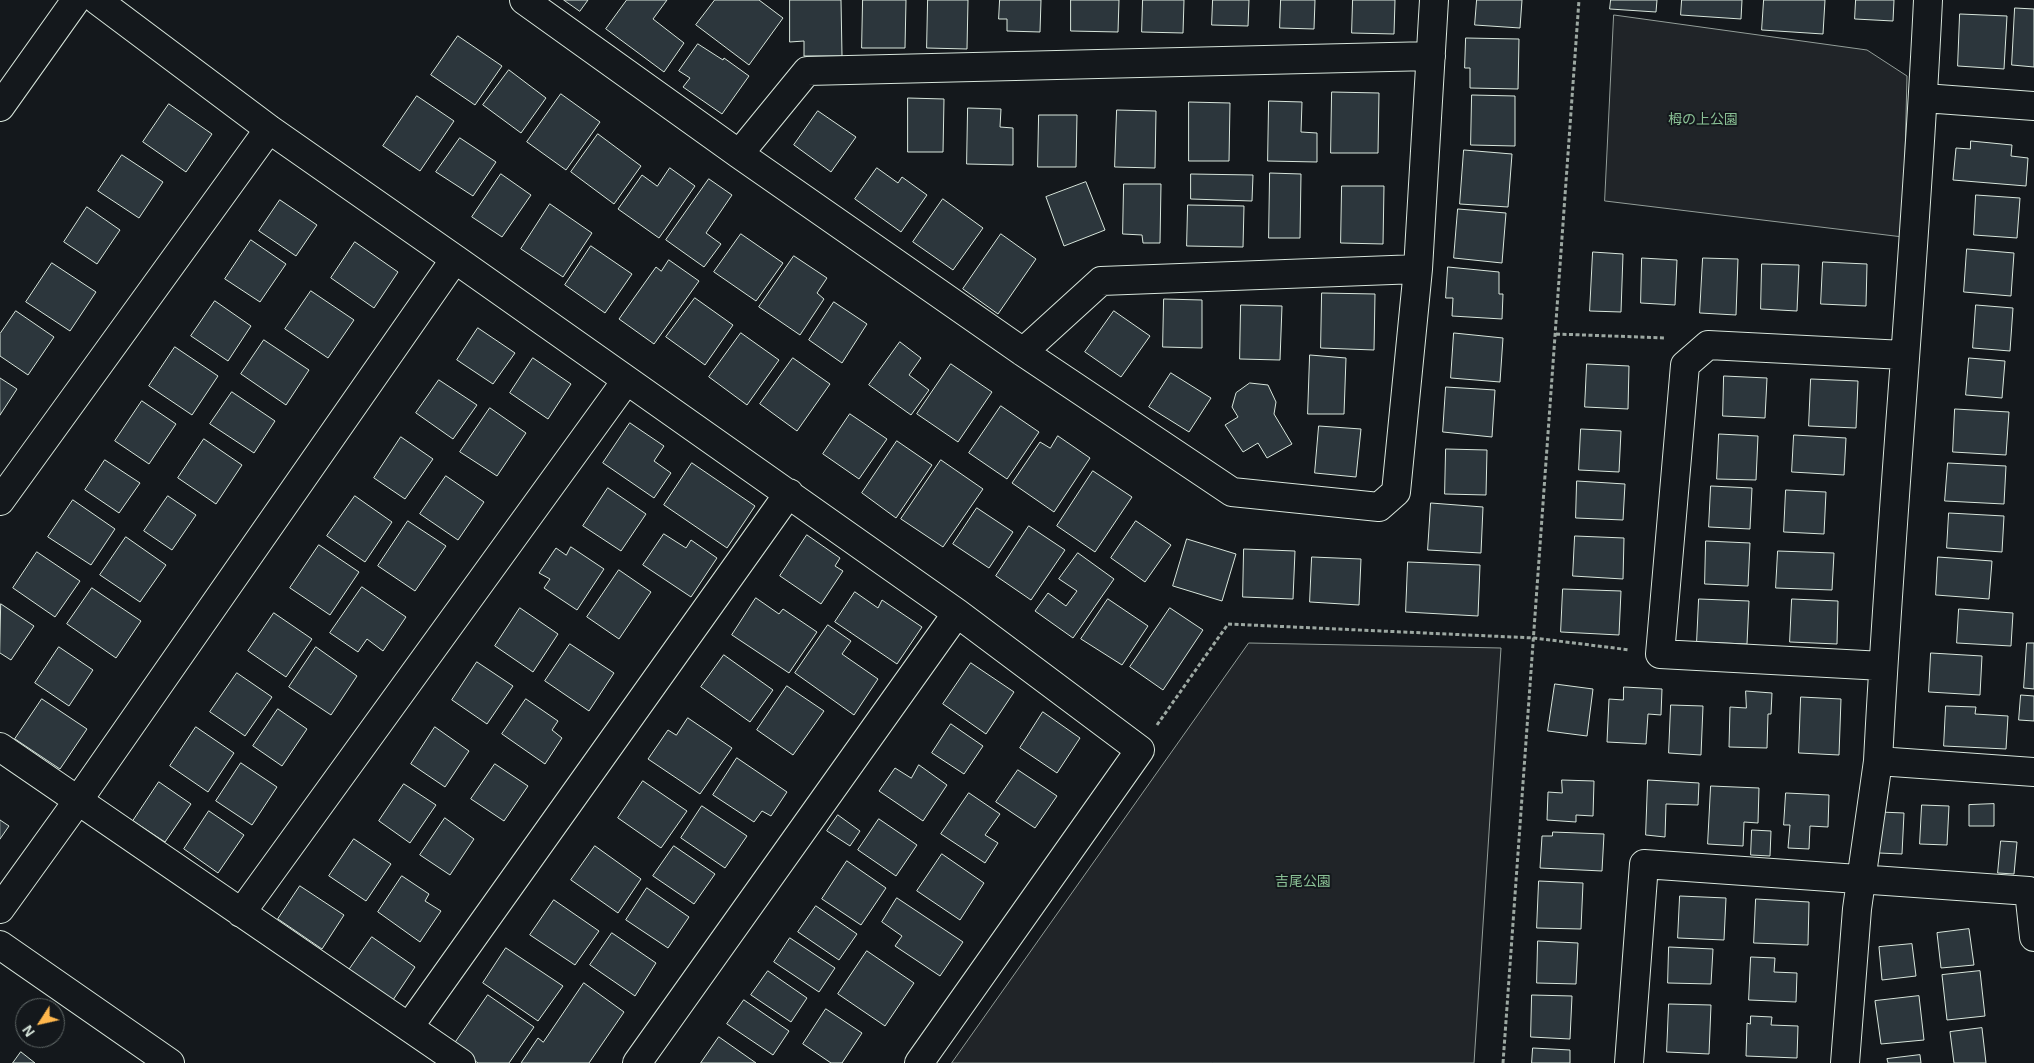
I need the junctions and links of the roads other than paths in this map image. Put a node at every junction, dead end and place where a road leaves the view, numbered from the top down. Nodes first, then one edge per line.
1 (76, 0) edge
2 (97, 0) edge
3 (524, 0) edge
4 (1434, 0) edge
5 (1928, 0) edge
6 (1431, 56) junction
7 (1924, 98) junction
8 (2034, 106) edge
9 (0, 108) edge
10 (269, 129) junction
11 (739, 154) junction
12 (456, 259) junction
13 (1418, 269) junction
14 (1024, 352) junction
15 (1904, 355) junction
16 (626, 380) junction
17 (789, 493) junction
18 (0, 500) edge
19 (957, 614) junction
20 (1883, 666) junction
21 (0, 747) edge
22 (1878, 761) junction
23 (2034, 772) edge
24 (77, 802) junction
25 (1861, 880) junction
26 (0, 909) edge
27 (241, 913) junction
28 (2034, 937) edge
29 (0, 945) edge
30 (409, 1027) junction
31 (170, 1063) edge
32 (461, 1063) edge
33 (637, 1063) edge
34 (919, 1063) edge
35 (1630, 1063) edge
36 (1846, 1063) edge

1 - 9 street
2 - 10 street
3 - 11 street
4 - 6 street
5 - 7 street
6 - 11 street
6 - 13 street
7 - 8 street
7 - 15 street
10 - 12 street
10 - 18 street
11 - 14 street
12 - 16 street
12 - 24 street
13 - 14 street
13 - 14 street
15 - 20 street
15 - 20 street
16 - 17 street
16 - 27 street
17 - 19 street
17 - 30 street
19 - 33 street
19 - 34 street
20 - 22 street
21 - 24 street
22 - 23 street
22 - 25 street
24 - 26 street
24 - 27 street
25 - 28 street
25 - 35 street
25 - 36 street
27 - 30 street
29 - 31 street
30 - 32 street

